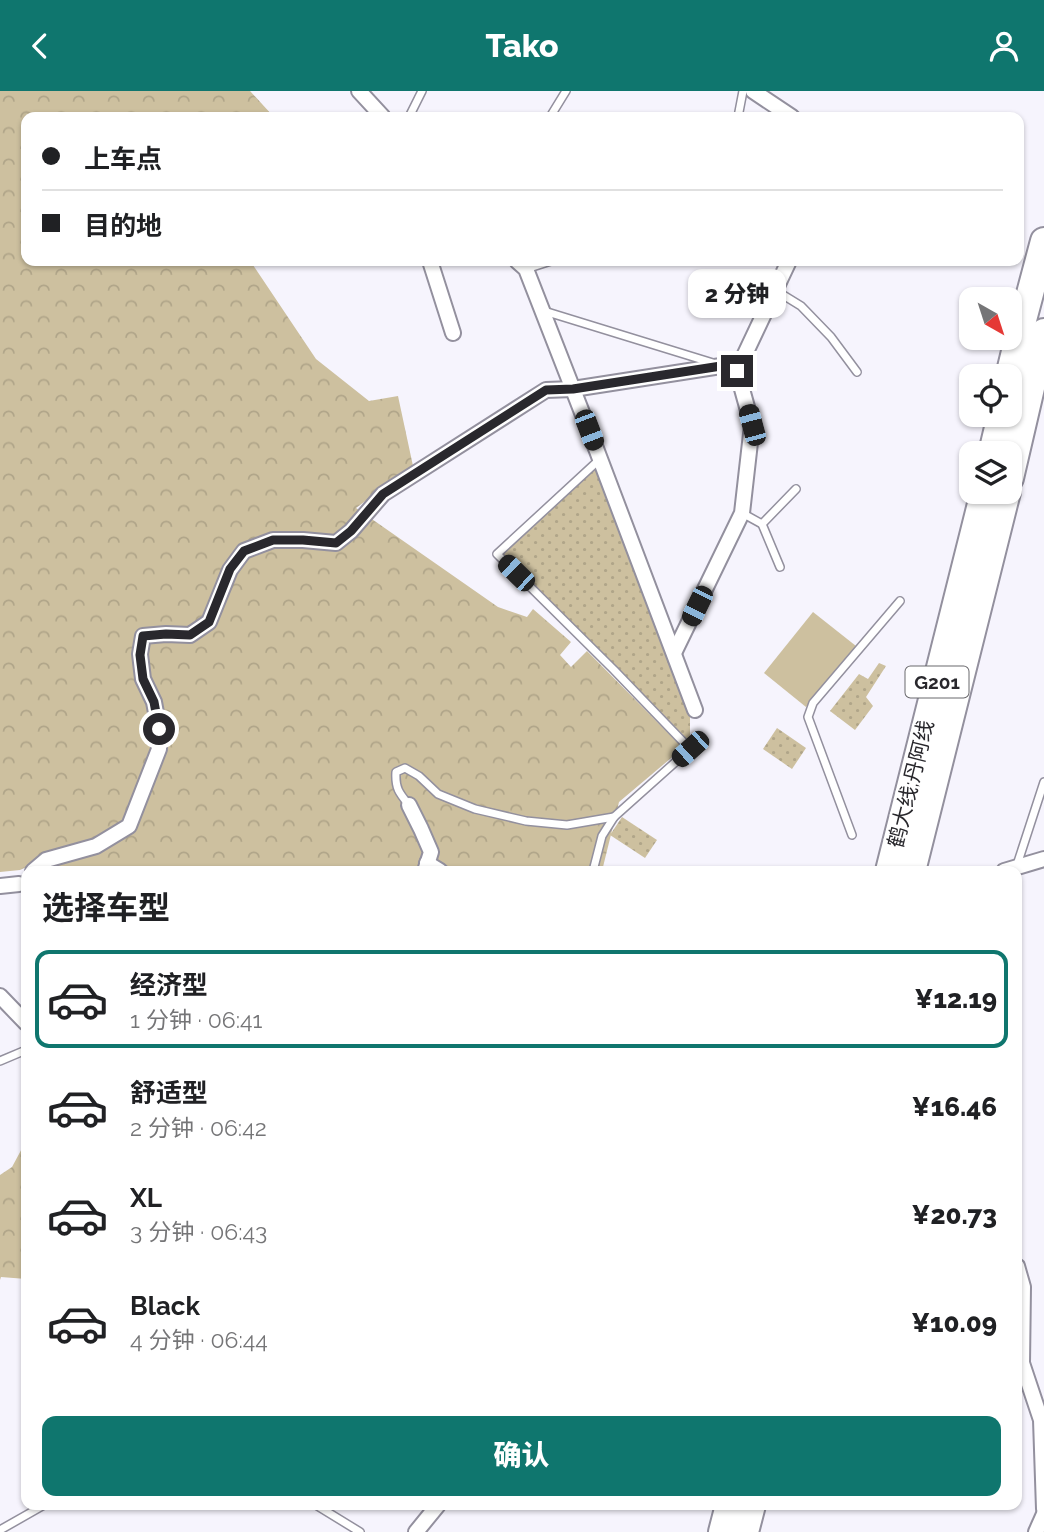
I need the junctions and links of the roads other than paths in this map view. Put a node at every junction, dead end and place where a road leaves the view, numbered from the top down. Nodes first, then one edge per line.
1 (359, 91) edge
2 (422, 91) edge
3 (566, 91) edge
4 (743, 91) edge
5 (753, 91) edge
6 (371, 97) edge
7 (412, 112) edge
8 (553, 112) edge
9 (739, 112) edge
10 (784, 112) edge
11 (1044, 241) edge
12 (432, 266) edge
13 (522, 266) edge
14 (787, 266) edge
15 (775, 290) junction
16 (542, 310) junction
17 (1044, 332) edge
18 (453, 333) dead end
19 (1013, 364) edge
20 (721, 366) junction
21 (737, 371) junction
22 (857, 372) dead end
23 (573, 389) junction
24 (1019, 441) edge
25 (600, 459) junction
26 (796, 489) dead end
27 (981, 504) edge
28 (1004, 504) edge
29 (742, 513) junction
30 (761, 523) junction
31 (780, 567) dead end
32 (901, 601) dead end
33 (674, 653) junction
34 (695, 710) dead end
35 (1044, 782) edge
36 (409, 805) joint
37 (614, 817) junction
38 (852, 835) dead end
39 (1044, 859) edge
40 (39, 866) edge
41 (426, 866) edge
42 (594, 866) edge
43 (890, 866) edge
44 (913, 866) edge
45 (1013, 866) edge
46 (1022, 867) edge
47 (21, 883) edge
48 (0, 886) edge
49 (0, 996) edge
50 (21, 1018) edge
51 (21, 1052) edge
52 (0, 1061) edge
53 (1022, 1284) edge
54 (1022, 1363) edge
55 (1022, 1363) edge
56 (1044, 1509) edge
57 (35, 1510) edge
58 (324, 1510) edge
59 (434, 1510) edge
60 (728, 1510) edge
61 (751, 1510) edge
62 (1044, 1514) edge
63 (0, 1530) edge
64 (356, 1531) edge
65 (416, 1532) edge
66 (722, 1532) edge
67 (745, 1532) edge
68 (1036, 1532) edge

1 - 6 street
2 - 7 lane
3 - 8 lane
4 - 9 lane
5 - 10 street
11 - 19 highway
12 - 18 street
13 - 16 street
14 - 15 street
15 - 21 street
15 - 22 lane
16 - 20 lane
16 - 23 street
17 - 24 highway
20 - 21 lane
20 - 23 street
21 - 29 street
23 - 25 street
23 - 40 street
25 - 33 street
25 - 37 lane
26 - 30 lane
27 - 43 highway, 鹤大线;丹阿线 / G201
28 - 44 highway, 鹤大线;丹阿线 / G201
29 - 30 lane
29 - 33 street
30 - 31 lane
32 - 38 lane
33 - 34 street
35 - 45 lane
36 - 37 lane
36 - 41 street
37 - 42 lane
39 - 46 street
47 - 48 street
49 - 50 street
51 - 52 lane
53 - 55 street
54 - 56 street
57 - 63 lane
58 - 64 lane
59 - 65 street
60 - 66 highway
61 - 67 highway
62 - 68 street

